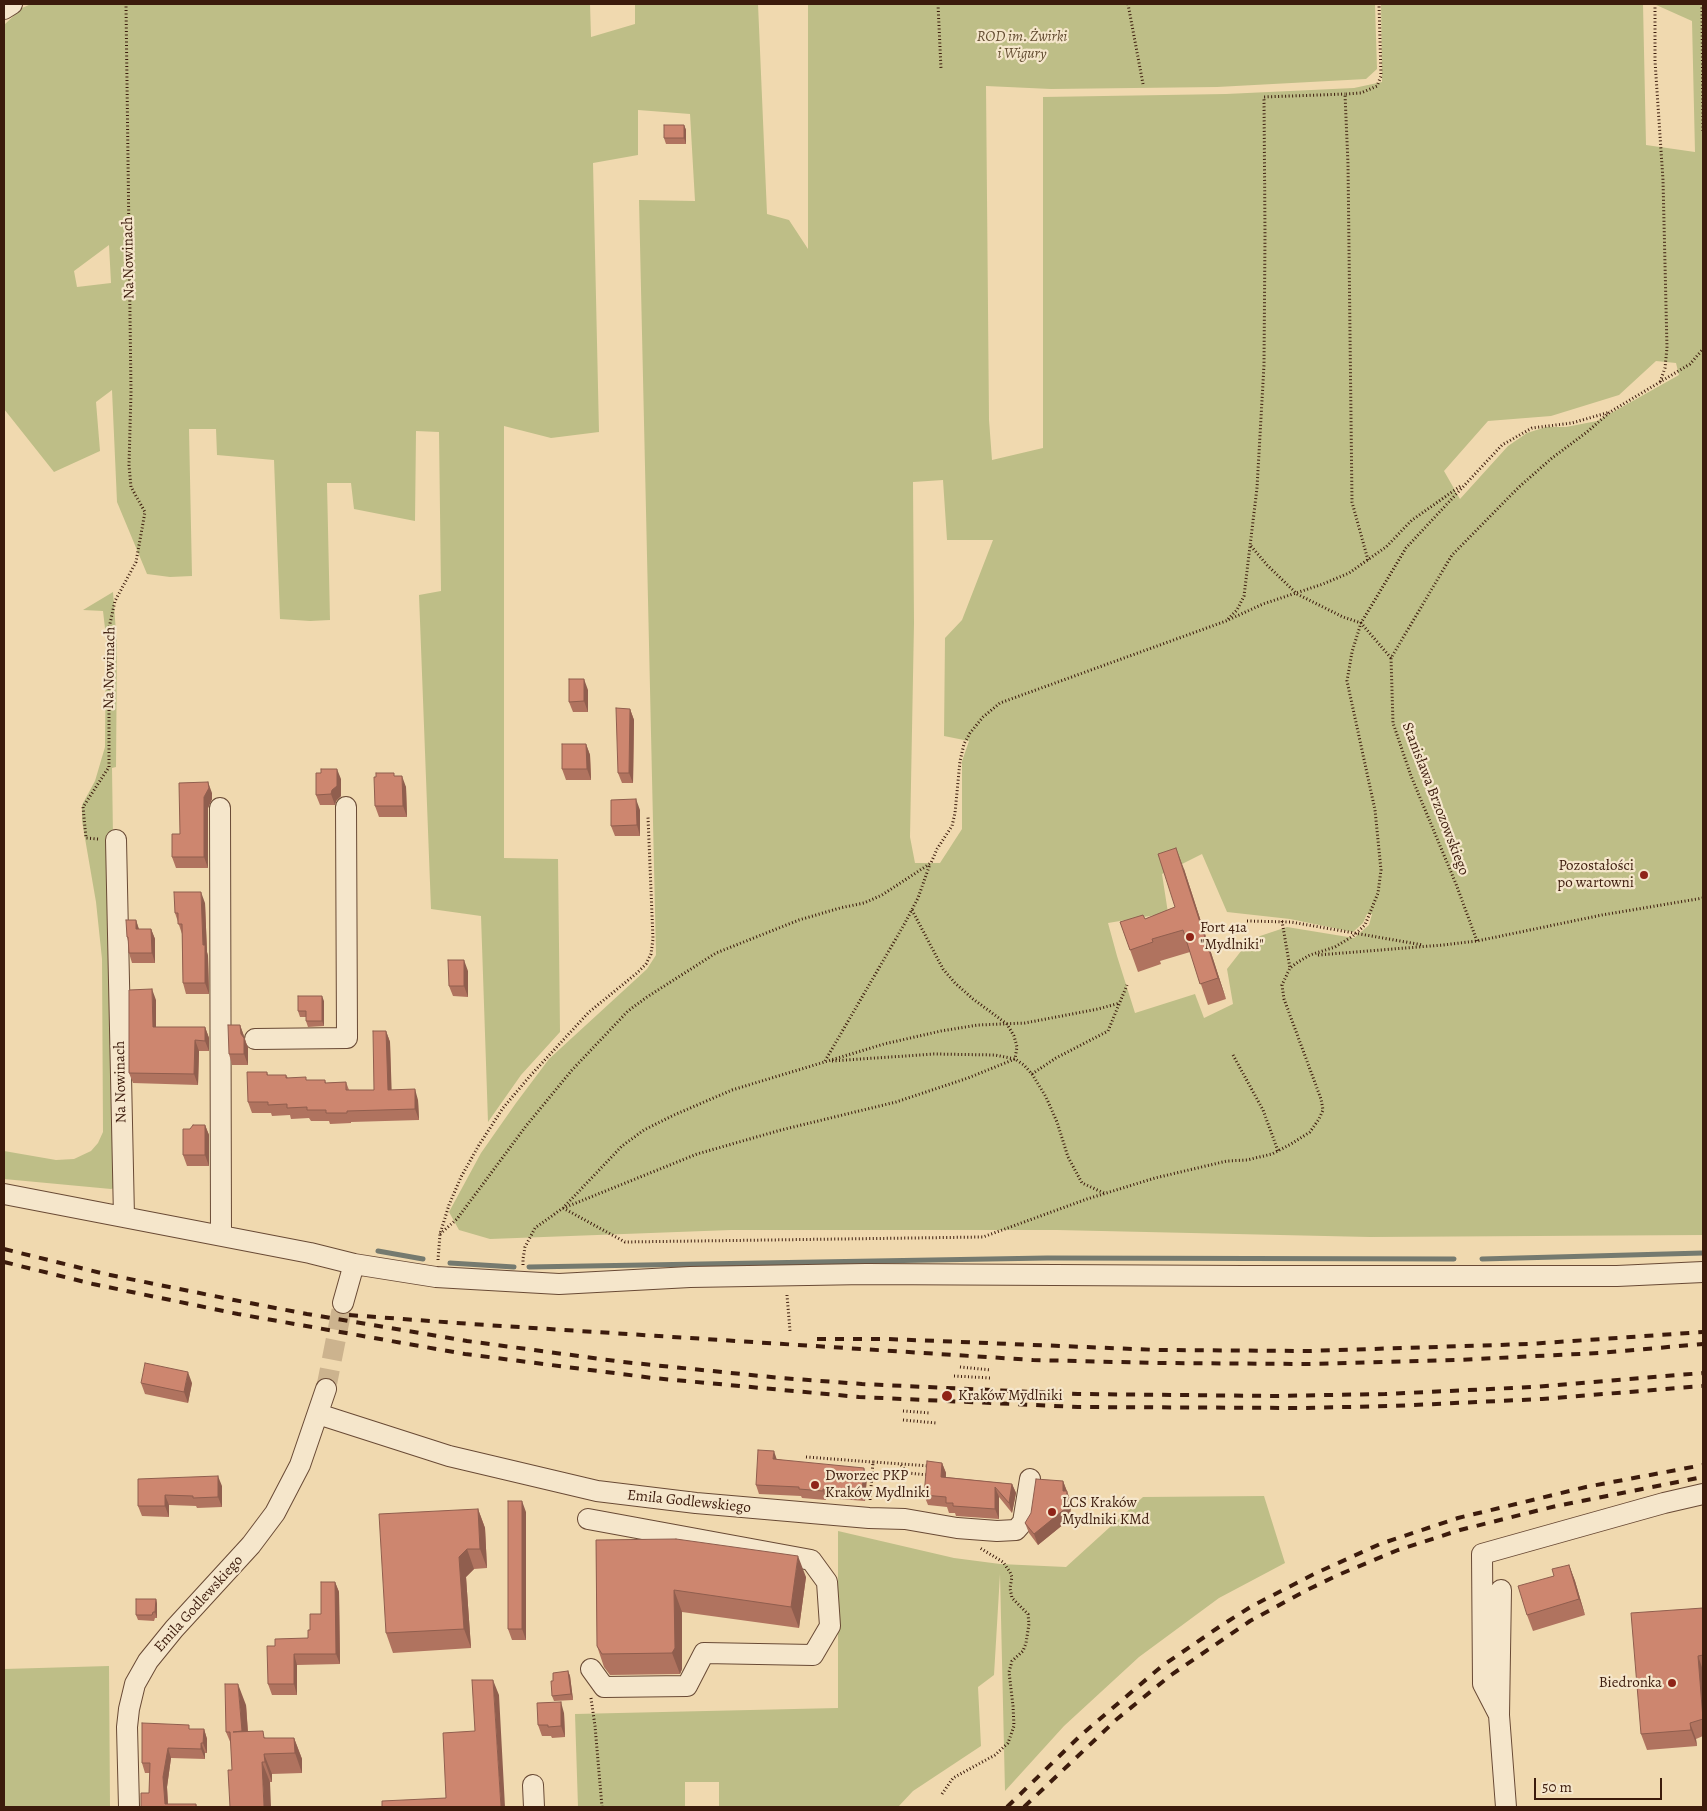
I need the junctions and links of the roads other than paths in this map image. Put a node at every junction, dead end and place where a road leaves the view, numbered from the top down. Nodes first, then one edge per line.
1 (12, 4) edge
2 (4, 8) edge
3 (346, 807) dead end
4 (220, 808) dead end
5 (116, 840) road end
6 (256, 1039) dead end
7 (4, 1194) edge
8 (124, 1217) junction
9 (222, 1236) junction
10 (354, 1264) junction
11 (1703, 1272) edge
12 (343, 1303) tunnel mouth
13 (326, 1389) tunnel mouth
14 (318, 1414) junction
15 (535, 1477) junction
16 (1030, 1480) dead end
17 (550, 1491) dead end
18 (1703, 1494) edge
19 (588, 1519) dead end
20 (1501, 1590) dead end
21 (591, 1670) dead end
22 (1499, 1715) junction
23 (534, 1785) dead end
24 (129, 1807) edge
25 (534, 1807) edge
26 (1506, 1807) edge

1 - 2 street
3 - 6 street
4 - 9 street
5 - 8 street, Na Nowinach
7 - 8 street
8 - 9 street
9 - 10 street
10 - 11 street
10 - 12 street
13 - 14 street, Emila Godlewskiego
14 - 15 street, Emila Godlewskiego
14 - 24 street, Emila Godlewskiego
15 - 16 street, Emila Godlewskiego
15 - 17 street
18 - 22 street
19 - 21 street
20 - 22 street
22 - 26 street
23 - 25 street

